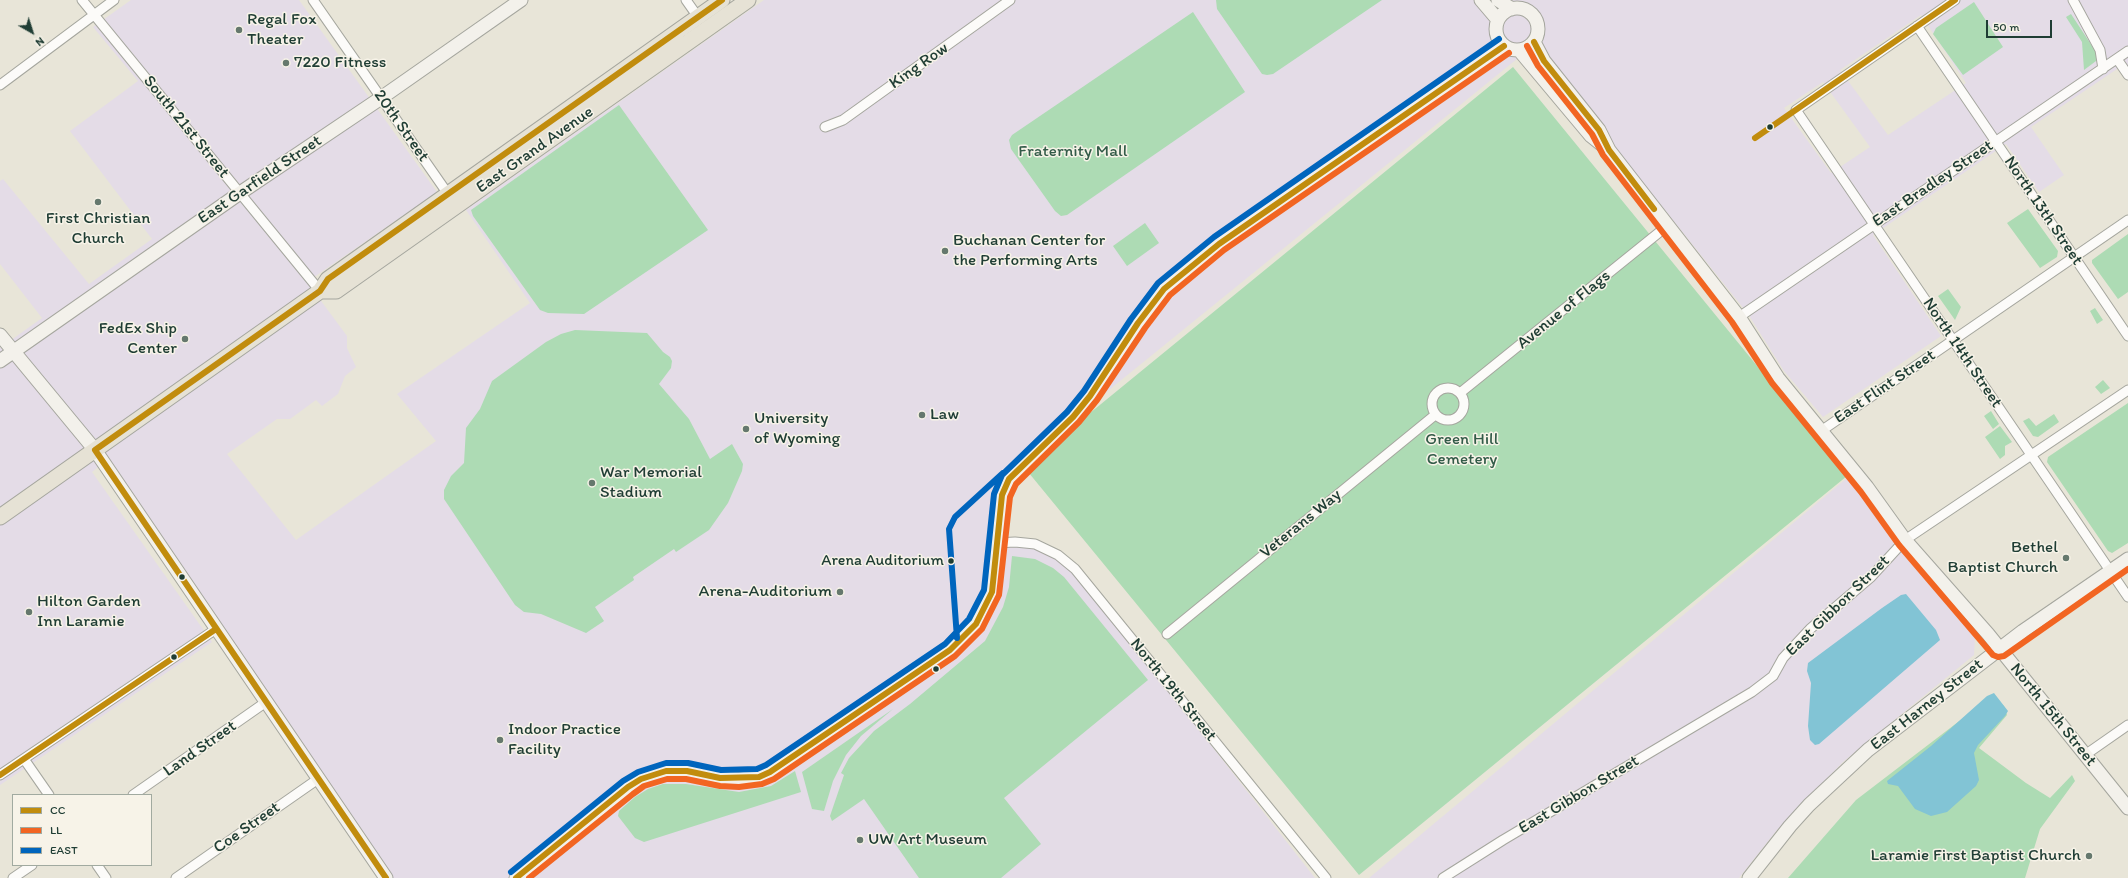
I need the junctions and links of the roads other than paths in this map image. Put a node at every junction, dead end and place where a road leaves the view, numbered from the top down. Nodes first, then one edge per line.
1 (82, 0) edge
2 (114, 0) edge
3 (521, 0) edge
4 (686, 0) edge
5 (722, 0) edge
6 (748, 0) edge
7 (1010, 0) edge
8 (1481, 0) edge
9 (1498, 0) edge
10 (1955, 0) edge
11 (2073, 0) edge
12 (316, 1) edge
13 (1512, 9) junction
14 (94, 14) junction
15 (698, 17) junction
16 (1498, 20) junction
17 (1917, 26) junction
18 (1534, 42) junction
19 (1504, 46) junction
20 (1518, 50) junction
21 (2128, 52) edge
22 (2117, 59) junction
23 (2103, 69) junction
24 (2128, 75) edge
25 (0, 85) edge
26 (381, 98) junction
27 (825, 127) dead end
28 (1995, 142) junction
29 (1609, 150) junction
30 (240, 193) junction
31 (448, 194) junction
32 (2128, 220) edge
33 (1875, 224) junction
34 (1667, 226) junction
35 (2074, 257) junction
36 (320, 291) junction
37 (1739, 317) junction
38 (0, 336) edge
39 (2128, 336) edge
40 (1953, 340) junction
41 (13, 352) junction
42 (0, 361) edge
43 (2128, 390) edge
44 (1460, 393) junction
45 (1435, 415) junction
46 (1821, 431) junction
47 (95, 450) junction
48 (2032, 455) junction
49 (0, 517) edge
50 (1905, 540) junction
51 (996, 543) junction
52 (2128, 559) edge
53 (2111, 571) junction
54 (2128, 596) edge
55 (216, 629) junction
56 (1167, 634) dead end
57 (1999, 649) junction
58 (266, 702) junction
59 (2128, 725) edge
60 (2085, 755) junction
61 (24, 759) junction
62 (0, 775) edge
63 (318, 779) junction
64 (48, 794) edge
65 (134, 794) edge
66 (2128, 808) edge
67 (31, 866) edge
68 (98, 866) edge
69 (13, 878) edge
70 (106, 878) edge
71 (176, 878) edge
72 (386, 878) edge
73 (516, 878) edge
74 (1326, 878) edge
75 (1444, 878) edge
76 (1749, 878) edge

1 - 14 street, South 21st Street
2 - 14 street
3 - 26 street, East Garfield Street
4 - 15 street
5 - 15 main road, East Grand Avenue
6 - 36 main road, East Grand Avenue
7 - 27 street, King Row
8 - 16 street
9 - 13 street
10 - 17 street
11 - 23 street
12 - 26 street, 20th Street
13 - 16 street
13 - 18 street
14 - 25 street
14 - 30 street, South 21st Street
15 - 31 main road, East Grand Avenue
16 - 19 street
17 - 28 street, North 13th Street
17 - 33 street, North 14th Street
18 - 20 street
18 - 29 street, North 15th Street
19 - 20 street
19 - 51 street
20 - 29 street, North 15th Street
21 - 22 street, East Bradley Street
22 - 23 street, East Bradley Street
22 - 24 street
23 - 28 street, East Bradley Street
26 - 30 street, East Garfield Street
26 - 31 street, 20th Street
28 - 33 street, East Bradley Street
28 - 35 street, North 13th Street
29 - 34 street, North 15th Street
30 - 36 street, South 21st Street
30 - 41 street, East Garfield Street
31 - 36 main road, East Grand Avenue
32 - 35 street, East Flint Street
33 - 37 street, East Bradley Street
33 - 40 street, North 14th Street
34 - 37 street, North 15th Street
34 - 44 street, Avenue of Flags
35 - 39 street, North 13th Street
35 - 40 street, East Flint Street
36 - 47 main road, East Grand Avenue
37 - 46 street, North 15th Street
38 - 41 street
40 - 46 street, East Flint Street
40 - 48 street, North 14th Street
41 - 42 street, East Garfield Street
41 - 47 street
43 - 48 street, East Gibbon Street
44 - 45 street
44 - 45 street
45 - 56 street, Veterans Way
46 - 50 street, North 15th Street
47 - 49 main road, East Grand Avenue
47 - 55 street
48 - 50 street, East Gibbon Street
48 - 53 street, North 14th Street
50 - 57 street, North 15th Street
50 - 75 street, East Gibbon Street
51 - 73 street
51 - 74 street, North 19th Street
52 - 53 street, East Harney Street
53 - 54 street, North 14th Street
53 - 57 street, East Harney Street
55 - 58 street
55 - 61 street
57 - 60 street, North 15th Street
57 - 76 street, East Harney Street
58 - 63 street
58 - 65 street, Land Street
59 - 60 street
60 - 66 street, North 15th Street
61 - 62 street
61 - 64 street
63 - 71 street, Coe Street
63 - 72 street
67 - 69 street
68 - 70 street

